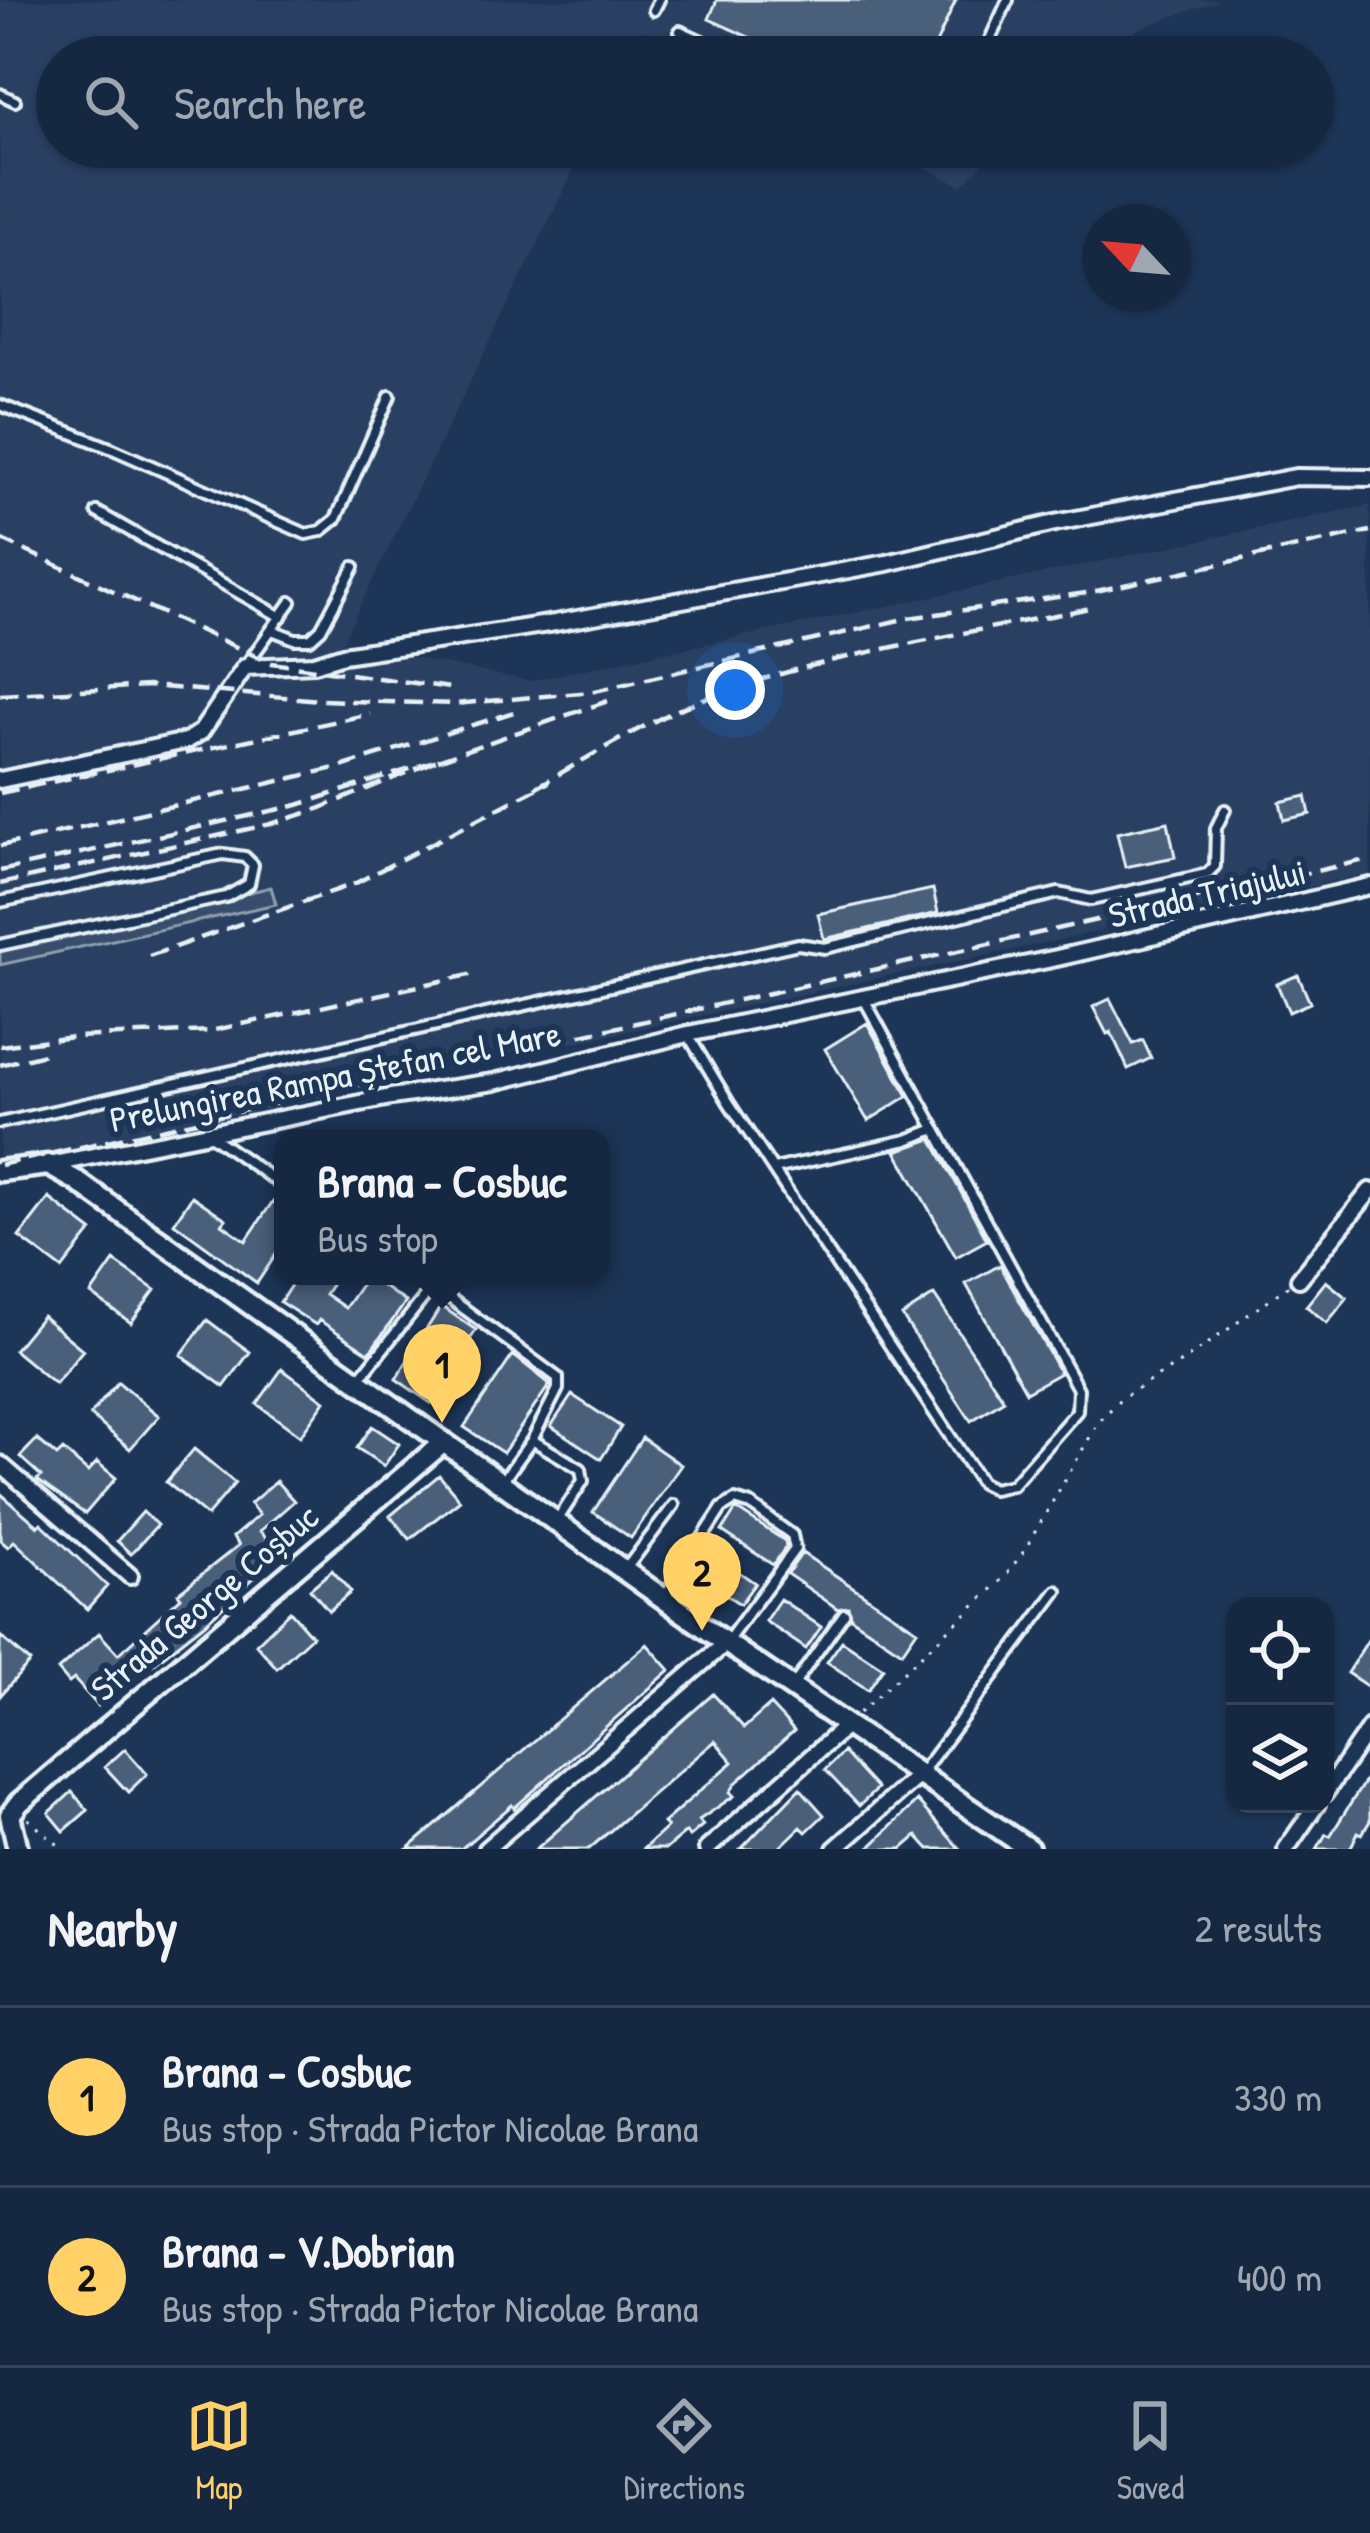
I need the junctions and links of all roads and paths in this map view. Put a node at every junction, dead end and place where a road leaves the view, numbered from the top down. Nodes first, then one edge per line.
1 (659, 0) edge
2 (1008, 0) edge
3 (654, 10) dead end
4 (680, 31) dead end
5 (691, 36) edge
6 (992, 36) edge
7 (0, 94) edge
8 (16, 101) dead end
9 (389, 396) dead end
10 (0, 405) edge
11 (1370, 478) edge
12 (97, 512) dead end
13 (354, 567) dead end
14 (291, 602) dead end
15 (281, 617) junction
16 (272, 630) junction
17 (245, 667) junction
18 (0, 780) edge
19 (1225, 810) dead end
20 (1370, 886) edge
21 (0, 902) edge
22 (0, 945) edge
23 (864, 999) junction
24 (688, 1034) junction
25 (0, 1124) edge
26 (935, 1129) junction
27 (209, 1134) junction
28 (48, 1165) junction
29 (774, 1168) junction
30 (0, 1171) edge
31 (274, 1180) edge
32 (1370, 1191) edge
33 (1299, 1279) joint
34 (358, 1380) junction
35 (532, 1440) junction
36 (444, 1442) junction
37 (0, 1464) edge
38 (502, 1483) junction
39 (674, 1505) dead end
40 (556, 1522) junction
41 (625, 1571) junction
42 (130, 1576) dead end
43 (1057, 1591) dead end
44 (663, 1598) junction
45 (844, 1614) dead end
46 (726, 1643) junction
47 (793, 1688) junction
48 (847, 1725) junction
49 (1370, 1727) edge
50 (920, 1774) junction
51 (1334, 1780) edge
52 (8, 1812) edge
53 (1311, 1813) edge
54 (18, 1849) edge
55 (63, 1849) edge
56 (486, 1849) edge
57 (706, 1849) edge
58 (835, 1849) edge
59 (1029, 1849) edge
60 (1286, 1849) edge

1 - 3 lane
2 - 6 lane
4 - 5 lane
7 - 8 lane
9 - 10 lane
11 - 17 street
12 - 15 lane
13 - 16 lane
14 - 15 lane
15 - 16 lane
16 - 17 lane
17 - 18 street
19 - 25 lane
20 - 23 street, Strada Triajului
21 - 22 lane
23 - 24 street, Prelungirea Rampa Ștefan cel Mare
23 - 26 lane
24 - 27 street, Prelungirea Rampa Ștefan cel Mare
24 - 29 lane
26 - 29 lane
26 - 29 lane
27 - 28 street, Prelungirea Rampa Ștefan cel Mare
27 - 31 lane
28 - 30 street, Prelungirea Rampa Ștefan cel Mare
28 - 34 street
32 - 33 street
33 - 48 path
34 - 35 lane
34 - 36 street
35 - 38 lane
35 - 40 lane
36 - 38 street
36 - 52 street, Strada George Coșbuc
37 - 42 street
38 - 40 street
39 - 41 lane
40 - 41 street
41 - 44 street
43 - 50 lane
44 - 46 street
44 - 46 lane
45 - 47 lane
46 - 47 street
46 - 56 street
47 - 48 street
48 - 50 street
48 - 57 street
49 - 51 street
50 - 58 street
50 - 59 street
52 - 54 street
52 - 55 path
53 - 60 street

